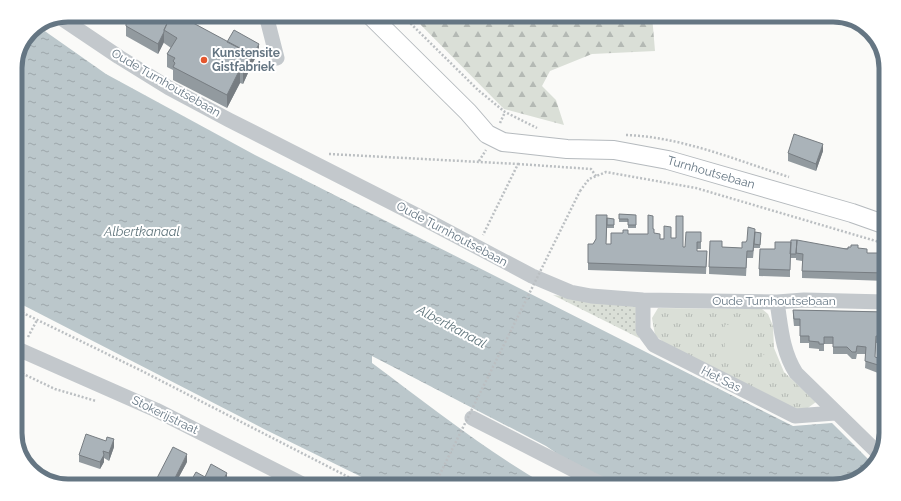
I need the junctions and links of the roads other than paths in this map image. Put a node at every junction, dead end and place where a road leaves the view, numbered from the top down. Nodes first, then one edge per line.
1 (67, 22) edge
2 (268, 22) edge
3 (377, 22) edge
4 (277, 58) dead end
5 (879, 223) edge
6 (643, 300) junction
7 (777, 302) junction
8 (879, 302) edge
9 (22, 353) edge
10 (835, 413) junction
11 (472, 418) dead end
12 (876, 451) edge
13 (292, 479) edge
14 (591, 479) edge

1 - 6 street, Oude Turnhoutsebaan
2 - 4 street
3 - 5 main road, Turnhoutsebaan
6 - 7 street, Oude Turnhoutsebaan
6 - 10 street, Het Sas
7 - 8 street, Oude Turnhoutsebaan
7 - 10 street
9 - 13 street, Stokerijstraat
10 - 12 street
11 - 14 street

